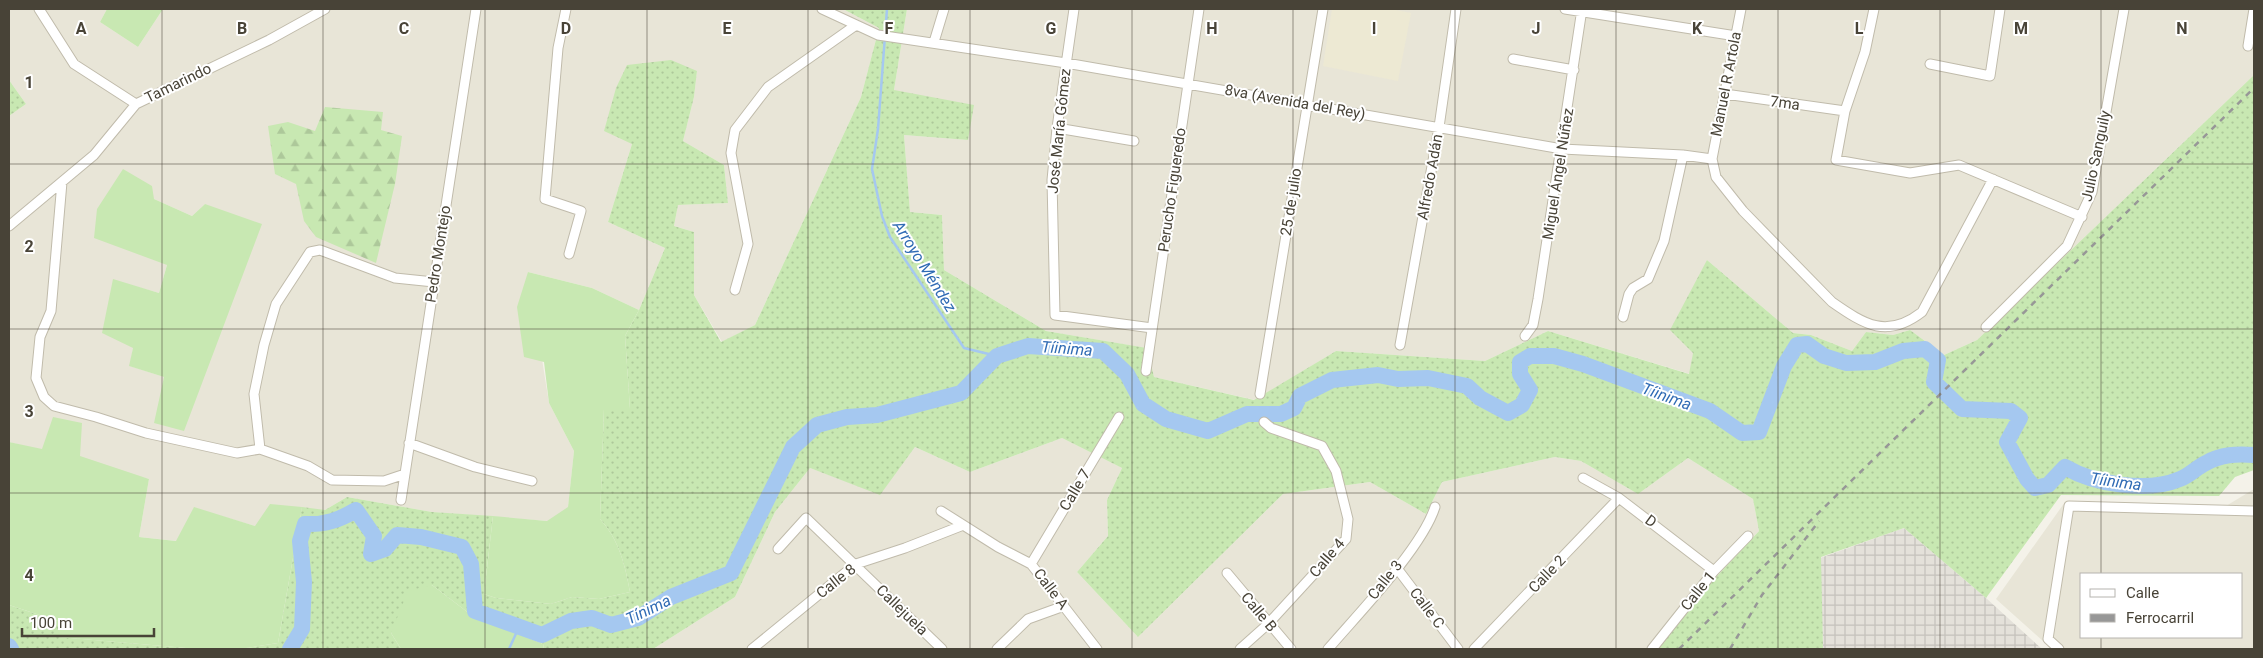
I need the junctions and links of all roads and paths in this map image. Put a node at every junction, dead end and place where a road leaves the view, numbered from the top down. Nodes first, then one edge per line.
1 (40, 9) edge
2 (325, 9) edge
3 (476, 9) edge
4 (566, 9) edge
5 (822, 9) edge
6 (944, 9) edge
7 (1074, 9) edge
8 (1199, 9) edge
9 (1323, 9) edge
10 (1456, 9) edge
11 (1565, 9) edge
12 (1741, 9) edge
13 (1874, 9) edge
14 (2000, 9) edge
15 (2124, 9) edge
16 (2254, 9) edge
17 (1582, 10) edge
18 (856, 25) junction
19 (1736, 36) junction
20 (934, 42) junction
21 (2248, 46) dead end
22 (1513, 59) dead end
23 (1066, 63) junction
24 (1930, 64) dead end
25 (1574, 70) junction
26 (1186, 84) junction
27 (1725, 94) junction
28 (136, 104) junction
29 (1307, 105) junction
30 (1845, 111) junction
31 (1439, 127) junction
32 (1056, 128) junction
33 (1134, 142) dead end
34 (1562, 149) junction
35 (1683, 155) junction
36 (1712, 159) junction
37 (1994, 179) junction
38 (62, 182) junction
39 (2082, 217) junction
40 (9, 226) edge
41 (569, 254) dead end
42 (434, 282) junction
43 (735, 290) dead end
44 (1623, 316) dead end
45 (1986, 327) dead end
46 (1152, 328) junction
47 (1525, 336) dead end
48 (1400, 345) dead end
49 (1146, 371) dead end
50 (1260, 394) dead end
51 (1119, 417) dead end
52 (1264, 422) dead end
53 (409, 443) junction
54 (260, 449) junction
55 (405, 474) junction
56 (1583, 478) dead end
57 (532, 481) dead end
58 (1619, 498) junction
59 (401, 500) dead end
60 (1435, 507) dead end
61 (941, 511) dead end
62 (2254, 511) edge
63 (961, 526) junction
64 (1748, 536) dead end
65 (778, 549) dead end
66 (856, 564) junction
67 (1031, 564) junction
68 (1396, 567) junction
69 (1714, 571) junction
70 (1227, 573) dead end
71 (1064, 606) junction
72 (1268, 624) junction
73 (752, 649) edge
74 (942, 649) edge
75 (997, 649) edge
76 (1097, 649) edge
77 (1240, 649) edge
78 (1291, 649) edge
79 (1328, 649) edge
80 (1458, 649) edge
81 (1474, 649) edge
82 (1652, 649) edge
83 (2059, 649) edge

1 - 28 street
2 - 28 street, Tamarindo
3 - 42 street, Pedro Montejo
4 - 41 street
5 - 18 street, 8va (Avenida del Rey)
6 - 20 street
7 - 23 street, José María Gómez
8 - 26 street, Perucho Figueredo
9 - 29 street, 25 de julio
10 - 31 street, Alfredo Adán
11 - 17 street
12 - 19 street, Manuel R Artola
13 - 30 street
14 - 24 street
15 - 39 street, Julio Sanguily
16 - 21 street
17 - 19 street
17 - 25 street, Miguel Ángel Núñez
18 - 20 street, 8va (Avenida del Rey)
18 - 43 street
19 - 27 street, Manuel R Artola
20 - 23 street, 8va (Avenida del Rey)
22 - 25 street
23 - 26 street, 8va (Avenida del Rey)
23 - 32 street, José María Gómez
25 - 34 street, Miguel Ángel Núñez
26 - 29 street, 8va (Avenida del Rey)
26 - 46 street, Perucho Figueredo
27 - 30 street, 7ma
27 - 36 street, Manuel R Artola
28 - 38 street, Tamarindo
29 - 31 street, 8va (Avenida del Rey)
29 - 50 street, 25 de julio
30 - 37 street
31 - 34 street, 8va (Avenida del Rey)
31 - 48 street, Alfredo Adán
32 - 33 street
32 - 46 street, José María Gómez
34 - 35 street, 8va (Avenida del Rey)
34 - 47 street, Miguel Ángel Núñez
35 - 36 street, 8va (Avenida del Rey)
35 - 44 street
36 - 37 street
37 - 39 street
38 - 40 street, Tamarindo
38 - 54 street
39 - 45 street, Julio Sanguily
42 - 53 street, Pedro Montejo
42 - 54 street
46 - 49 street, Perucho Figueredo
51 - 67 street, Calle 7
52 - 72 street, Calle 4
53 - 55 street, Pedro Montejo
53 - 57 street
54 - 55 street
55 - 59 street, Pedro Montejo
56 - 58 street, D
58 - 69 street, D
58 - 81 street, Calle 2
60 - 68 street, Calle 3
61 - 63 street, Calle A
62 - 83 street
63 - 66 street, Calle 8
63 - 67 street, Calle A
64 - 69 street, Calle 1
65 - 66 street, Callejuela
66 - 73 street, Calle 8
66 - 74 street, Callejuela
67 - 71 street, Calle A
68 - 79 street, Calle 3
68 - 80 street, Calle C
69 - 82 street, Calle 1
70 - 72 street, Calle B
71 - 75 street
71 - 76 street, Calle A
72 - 77 street, Calle 4
72 - 78 street, Calle B

